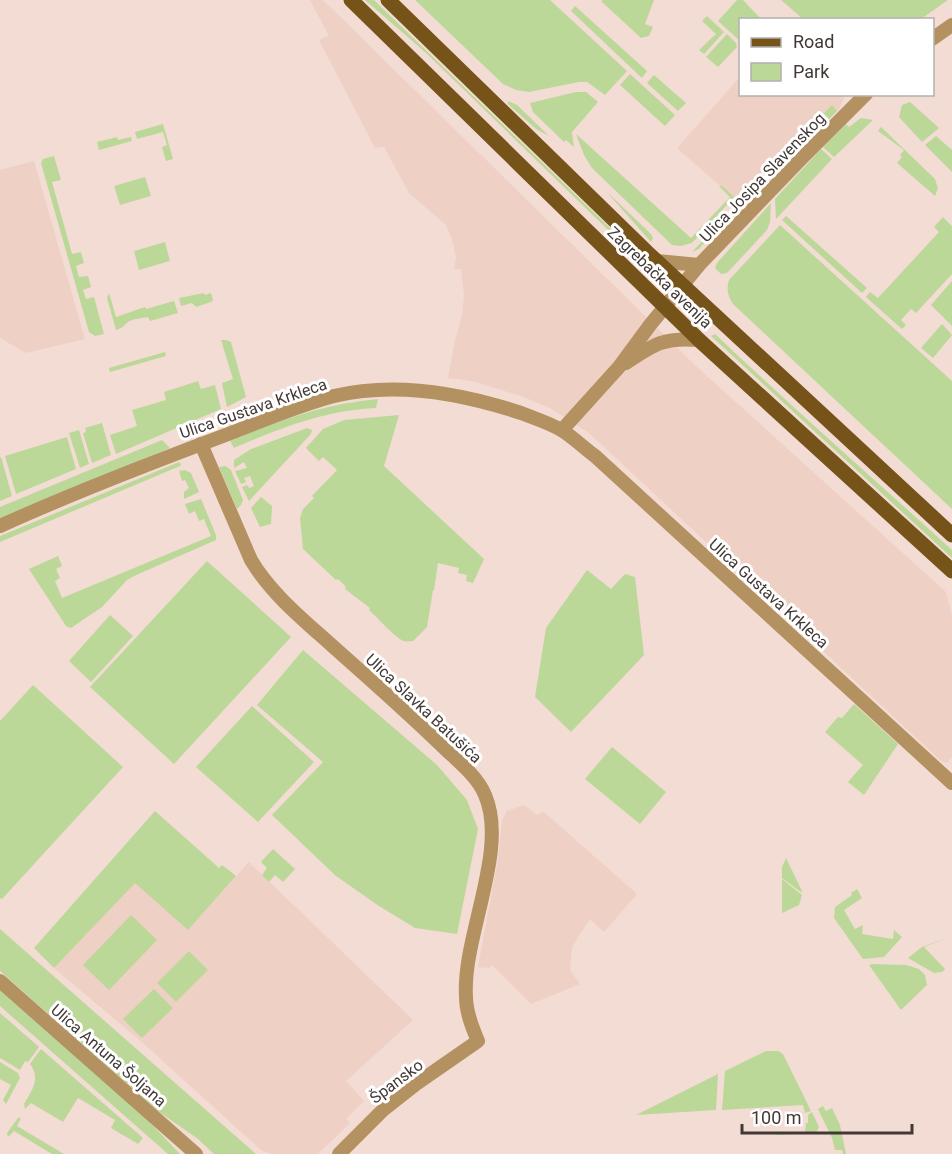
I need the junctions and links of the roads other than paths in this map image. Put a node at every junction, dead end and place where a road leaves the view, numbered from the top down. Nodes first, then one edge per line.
1 (351, 0) edge
2 (388, 0) edge
3 (952, 25) edge
4 (934, 38) edge
5 (864, 96) edge
6 (657, 261) junction
7 (699, 265) junction
8 (683, 284) junction
9 (665, 307) junction
10 (699, 340) junction
11 (619, 367) junction
12 (562, 430) junction
13 (201, 444) junction
14 (0, 526) edge
15 (952, 535) edge
16 (952, 571) edge
17 (952, 783) edge
18 (0, 981) edge
19 (478, 1041) joint
20 (196, 1154) edge
21 (339, 1154) edge

1 - 9 main road, Zagrebačka avenija
2 - 6 main road, Zagrebačka avenija
3 - 4 street
5 - 7 street, Ulica Josipa Slavenskog
6 - 7 street
6 - 8 main road, Zagrebačka avenija
7 - 8 street, Ulica Josipa Slavenskog
8 - 9 street, Ulica Josipa Slavenskog
8 - 15 main road, Zagrebačka avenija
9 - 10 main road, Zagrebačka avenija
9 - 11 street
10 - 11 street
10 - 16 main road, Zagrebačka avenija
11 - 12 street
12 - 13 street, Ulica Gustava Krkleca
12 - 17 street, Ulica Gustava Krkleca
13 - 14 street, Ulica Gustava Krkleca
13 - 19 street, Ulica Slavka Batušića
18 - 20 street, Ulica Antuna Šoljana
19 - 21 street, Špansko

